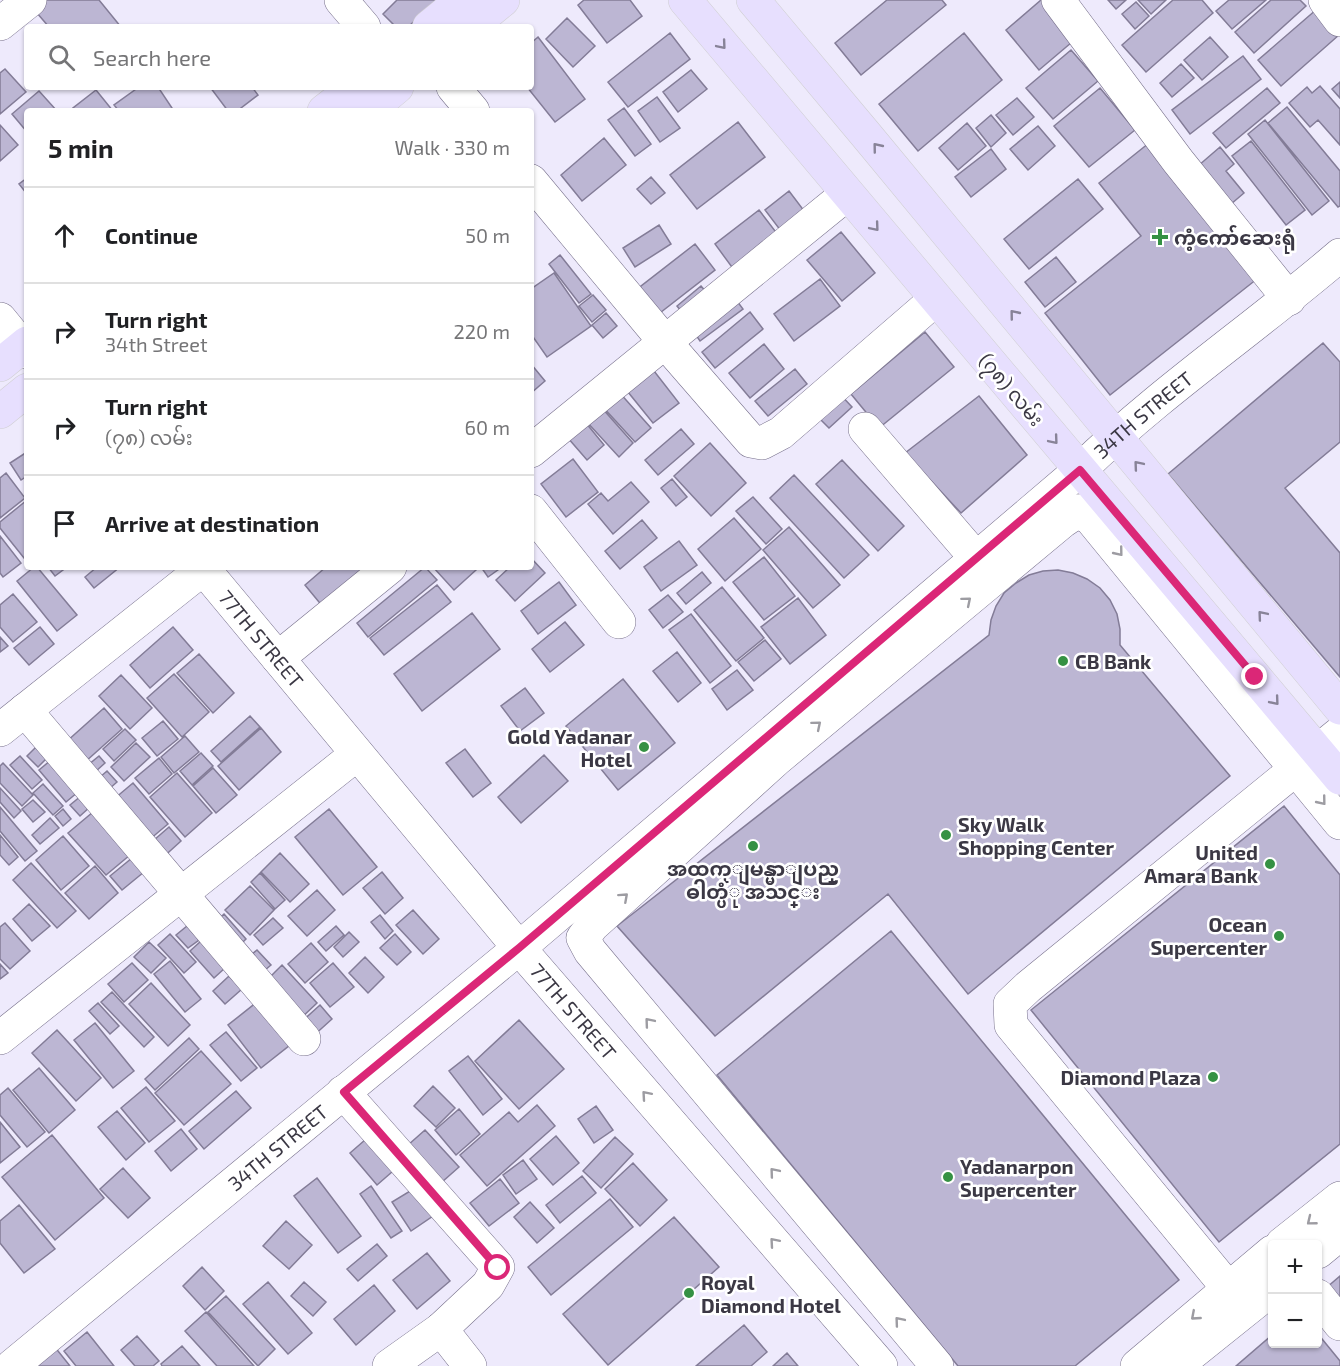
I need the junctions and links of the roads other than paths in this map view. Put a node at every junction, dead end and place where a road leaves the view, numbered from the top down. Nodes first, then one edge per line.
1 (30, 0) edge
2 (341, 0) edge
3 (462, 0) edge
4 (503, 0) edge
5 (685, 0) edge
6 (753, 0) edge
7 (1058, 0) edge
8 (1325, 0) edge
9 (1340, 20) edge
10 (0, 24) edge
11 (361, 24) edge
12 (433, 24) edge
13 (474, 24) edge
14 (351, 90) edge
15 (393, 90) edge
16 (456, 90) edge
17 (328, 108) edge
18 (372, 108) edge
19 (470, 108) edge
20 (534, 185) edge
21 (847, 194) junction
22 (1340, 255) edge
23 (1289, 298) junction
24 (936, 299) junction
25 (0, 319) edge
26 (664, 342) junction
27 (19, 351) edge
28 (24, 392) edge
29 (0, 412) edge
30 (865, 429) dead end
31 (1114, 437) junction
32 (534, 449) edge
33 (1080, 470) junction
34 (534, 516) edge
35 (976, 558) junction
36 (200, 570) edge
37 (205, 570) edge
38 (386, 570) edge
39 (619, 622) dead end
40 (1290, 648) junction
41 (278, 658) junction
42 (1255, 677) junction
43 (1340, 708) edge
44 (12, 720) edge
45 (775, 745) junction
46 (1318, 751) edge
47 (357, 754) junction
48 (1340, 778) edge
49 (1340, 823) edge
50 (182, 894) junction
51 (519, 948) junction
52 (0, 1038) edge
53 (304, 1039) dead end
54 (344, 1092) junction
55 (1340, 1198) edge
56 (1340, 1234) edge
57 (1288, 1240) edge
58 (1322, 1248) edge
59 (1268, 1255) edge
60 (1228, 1288) junction
61 (1268, 1292) edge
62 (1322, 1302) edge
63 (1340, 1324) edge
64 (441, 1329) junction
65 (21, 1363) edge
66 (389, 1366) edge
67 (471, 1366) edge
68 (881, 1366) edge
69 (937, 1366) edge
70 (1137, 1366) edge
71 (1176, 1366) edge

1 - 10 street
2 - 11 street
3 - 12 main road
4 - 13 main road
5 -> 21 main road, (၇၈) လမ်း
31 -> 6 main road
7 - 23 street
8 - 9 street
14 - 17 main road
15 - 18 main road
16 - 19 street
20 - 26 street
21 -> 24 main road, (၇၈) လမ်း
21 - 26 street
22 - 23 street, 34TH STREET
23 - 31 street, 34TH STREET
24 - 26 street
24 -> 33 main road, (၇၈) လမ်း
25 - 27 street
26 - 32 street
28 - 29 main road
30 - 35 street
31 - 33 street, 34TH STREET
40 -> 31 main road
33 - 35 street, 34TH STREET
33 - 42 main road, (၇၈) လမ်း
34 - 39 street
35 - 45 street, 34TH STREET
36 - 44 street
37 - 41 street, 77TH STREET
38 - 41 street
40 - 42 main road
40 - 43 main road
41 - 47 street, 77TH STREET
42 -> 46 main road, (၇၈) လမ်း
44 - 50 street
45 -> 46 street
45 - 51 street, 34TH STREET
69 -> 45 street
46 - 48 main road, (၇၈) လမ်း
46 -> 49 street
46 - 60 street
47 - 50 street
47 - 51 street, 77TH STREET
50 - 52 street
50 - 53 street
51 - 54 street, 34TH STREET
68 -> 51 street, 77TH STREET
54 - 64 street
54 - 65 street, 34TH STREET
55 -> 57 street
56 - 58 street
59 - 60 street
60 -> 70 street
61 - 71 street
62 - 63 street
64 - 66 street
64 - 67 street

